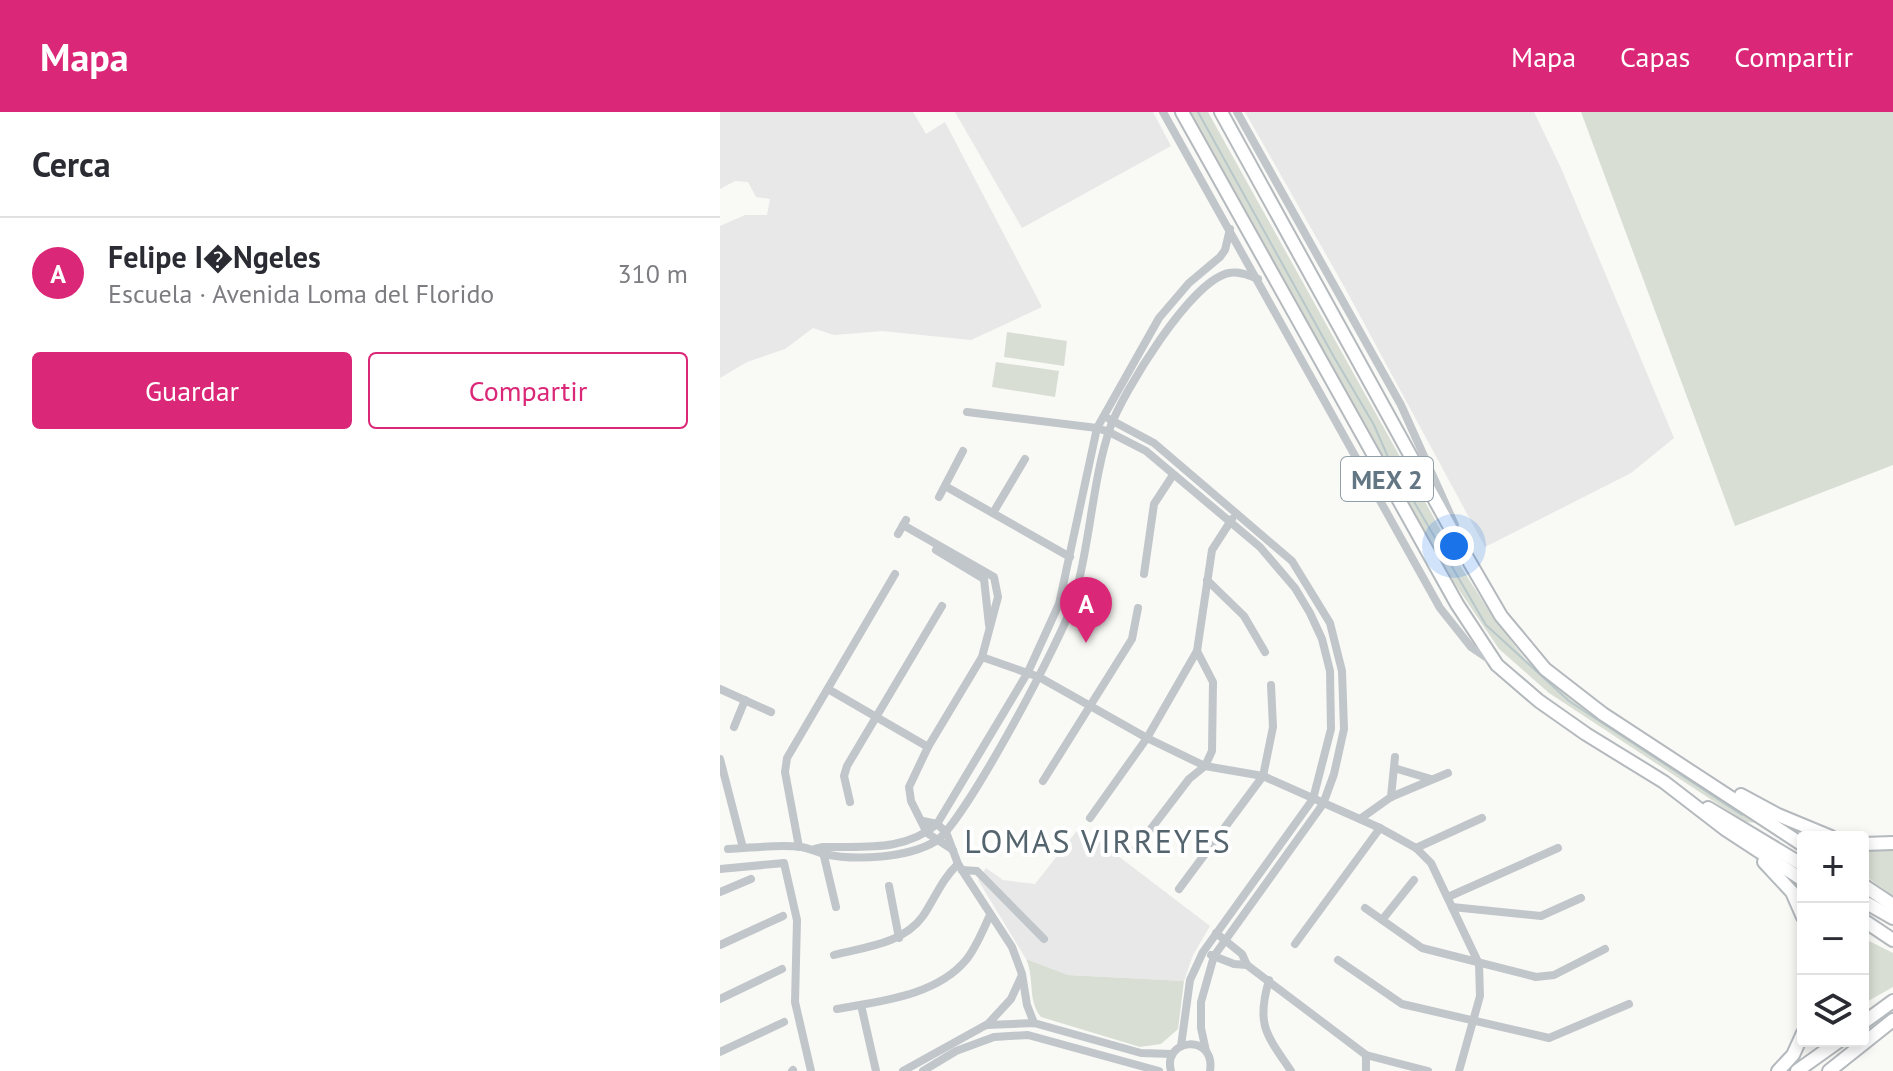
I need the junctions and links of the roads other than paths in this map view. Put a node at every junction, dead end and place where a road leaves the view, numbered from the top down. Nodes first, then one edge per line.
1 (1163, 112) edge
2 (1182, 112) edge
3 (1221, 112) edge
4 (1237, 112) edge
5 (1230, 229) junction
6 (1258, 279) junction
7 (1129, 371) junction
8 (1139, 375) junction
9 (967, 412) dead end
10 (1103, 417) junction
11 (1114, 420) junction
12 (1097, 428) junction
13 (1109, 432) junction
14 (963, 451) dead end
15 (1025, 459) dead end
16 (1173, 475) junction
17 (945, 486) junction
18 (939, 497) dead end
19 (1238, 512) junction
20 (993, 513) junction
21 (1230, 522) junction
22 (1462, 549) junction
23 (1070, 557) junction
24 (895, 574) dead end
25 (1144, 574) dead end
26 (1207, 580) junction
27 (942, 606) dead end
28 (1138, 608) dead end
29 (989, 626) junction
30 (1197, 651) junction
31 (1265, 652) dead end
32 (982, 657) junction
33 (1497, 665) junction
34 (1028, 672) junction
35 (1039, 677) junction
36 (1271, 685) dead end
37 (720, 689) edge
38 (828, 689) junction
39 (745, 700) junction
40 (1091, 706) junction
41 (771, 712) dead end
42 (876, 718) junction
43 (734, 727) dead end
44 (1147, 738) junction
45 (928, 747) junction
46 (1395, 757) dead end
47 (720, 759) edge
48 (1682, 764) junction
49 (1205, 766) junction
50 (1394, 768) junction
51 (1448, 773) dead end
52 (1263, 776) junction
53 (1432, 779) junction
54 (1043, 781) dead end
55 (1664, 782) junction
56 (1391, 797) junction
57 (1313, 799) junction
58 (850, 802) dead end
59 (1323, 804) junction
60 (1090, 818) dead end
61 (1482, 818) dead end
62 (1360, 819) junction
63 (923, 821) junction
64 (937, 824) junction
65 (1380, 828) junction
66 (1725, 829) junction
67 (1817, 831) edge
68 (946, 832) junction
69 (927, 833) junction
70 (937, 840) junction
71 (1797, 841) edge
72 (1893, 843) edge
73 (1869, 844) edge
74 (799, 847) junction
75 (743, 848) junction
76 (1416, 848) junction
77 (1558, 848) dead end
78 (728, 849) dead end
79 (820, 850) junction
80 (953, 850) junction
81 (1134, 851) dead end
82 (1797, 861) edge
83 (960, 867) junction
84 (720, 869) edge
85 (1797, 876) edge
86 (751, 879) dead end
87 (1414, 880) dead end
88 (889, 886) dead end
89 (1179, 889) dead end
90 (1869, 889) edge
91 (720, 892) edge
92 (1448, 897) junction
93 (1581, 898) dead end
94 (1798, 903) edge
95 (1867, 903) edge
96 (1893, 905) edge
97 (836, 907) dead end
98 (1452, 907) junction
99 (1365, 908) dead end
100 (990, 915) junction
101 (783, 916) dead end
102 (1893, 918) edge
103 (1382, 920) junction
104 (1869, 924) edge
105 (1869, 932) edge
106 (1216, 933) junction
107 (899, 938) junction
108 (1044, 939) dead end
109 (1893, 940) edge
110 (1226, 941) junction
111 (1295, 944) dead end
112 (720, 945) edge
113 (1605, 949) dead end
114 (1203, 952) junction
115 (834, 955) dead end
116 (1214, 956) junction
117 (1338, 960) dead end
118 (1479, 964) junction
119 (1247, 965) junction
120 (782, 969) dead end
121 (1022, 974) junction
122 (1269, 980) junction
123 (720, 999) edge
124 (1893, 1000) edge
125 (1629, 1004) dead end
126 (861, 1005) junction
127 (837, 1009) dead end
128 (1869, 1009) edge
129 (1869, 1018) edge
130 (1893, 1020) edge
131 (784, 1022) dead end
132 (1475, 1022) junction
133 (1034, 1023) junction
134 (986, 1025) junction
135 (1893, 1032) edge
136 (1181, 1046) junction
137 (1797, 1046) edge
138 (1831, 1047) edge
139 (1206, 1051) junction
140 (720, 1052) edge
141 (1141, 1053) junction
142 (1172, 1054) junction
143 (1366, 1055) junction
144 (1210, 1061) junction
145 (1136, 1068) edge
146 (811, 1071) edge
147 (876, 1071) edge
148 (903, 1071) edge
149 (923, 1071) edge
150 (1159, 1071) edge
151 (1171, 1071) edge
152 (1210, 1071) edge
153 (1218, 1071) edge
154 (1291, 1071) edge
155 (1366, 1071) edge
156 (1428, 1071) edge
157 (1459, 1071) edge
158 (1778, 1071) edge
159 (1797, 1071) edge
160 (1830, 1071) edge

1 - 5 street
2 - 33 highway, MEX 2
3 - 22 highway, MEX 2
4 - 22 street
5 - 6 street
5 - 7 street
6 - 8 street
6 - 33 street
7 - 8 street
7 - 10 street
8 - 11 street
9 - 12 street
10 - 11 street
10 - 12 street
11 - 13 street
11 - 19 street
12 - 13 street
12 - 23 street
13 - 16 street
13 - 35 street
14 - 17 street
15 - 20 street
16 - 21 street
16 - 25 street
17 - 18 street
17 - 20 street
19 - 21 street
19 - 59 street
20 - 23 street
21 - 26 street
21 - 57 street
22 - 48 highway, MEX 2
23 - 34 street
24 - 38 street
26 - 30 street
26 - 31 street
27 - 42 street
28 - 40 street
29 - 29 street
29 - 32 street
30 - 44 street
30 - 49 street
32 - 34 street
32 - 45 street
33 - 55 highway, MEX 2
34 - 35 street
34 - 64 street
35 - 40 street
35 - 68 street
36 - 52 street
37 - 39 street
38 - 42 street
38 - 74 street
39 - 41 street
39 - 43 street
40 - 44 street
40 - 54 street
42 - 45 street
42 - 58 street
44 - 49 street
44 - 60 street
45 - 63 street
46 - 50 street
47 - 75 street
48 - 67 highway
48 - 71 highway
49 - 52 street
49 - 81 street
50 - 53 street
50 - 56 street
51 - 53 street
52 - 57 street
52 - 89 street
53 - 56 street
55 - 66 highway
55 - 82 highway
56 - 62 street
57 - 59 street
57 - 106 street
59 - 62 street
59 - 110 street
61 - 76 street
62 - 65 street
63 - 64 street
63 - 69 street
64 - 68 street
64 - 69 street
65 - 76 street
65 - 111 street
66 - 85 highway
66 - 94 highway
68 - 70 street
68 - 80 street
69 - 70 street
69 - 79 street
70 - 79 street
70 - 80 street
72 - 73 highway
74 - 75 street
74 - 79 street
75 - 78 street
76 - 92 street
77 - 92 street
79 - 97 street
80 - 83 street
83 - 100 street
83 - 107 street
83 - 108 street
84 - 146 street
86 - 91 street
87 - 103 street
88 - 107 street
90 - 96 highway
92 - 98 street
93 - 98 street
95 - 102 highway
98 - 118 street
99 - 103 street
100 - 121 street
100 - 126 street
101 - 112 street
103 - 118 street
104 - 109 highway
105 - 109 highway
106 - 110 street
106 - 114 street
107 - 115 street
110 - 116 street
110 - 119 street
113 - 118 street
114 - 116 street
114 - 136 street
116 - 119 street
116 - 139 street
117 - 132 street
118 - 132 street
119 - 122 street
120 - 123 street
121 - 133 street
121 - 134 street
122 - 143 street
122 - 154 street
124 - 128 highway
124 - 129 highway
125 - 132 street
126 - 127 street
126 - 147 street
130 - 160 highway
131 - 140 street
132 - 157 street
133 - 134 street
133 - 141 street
134 - 148 street
135 - 160 highway
136 - 139 street
136 - 142 street
137 - 158 highway
138 - 159 highway
139 - 144 street
141 - 142 street
141 - 145 street
142 - 151 street
143 - 155 street
143 - 156 street
144 - 152 street
144 - 153 street
145 - 149 street
145 - 150 street

